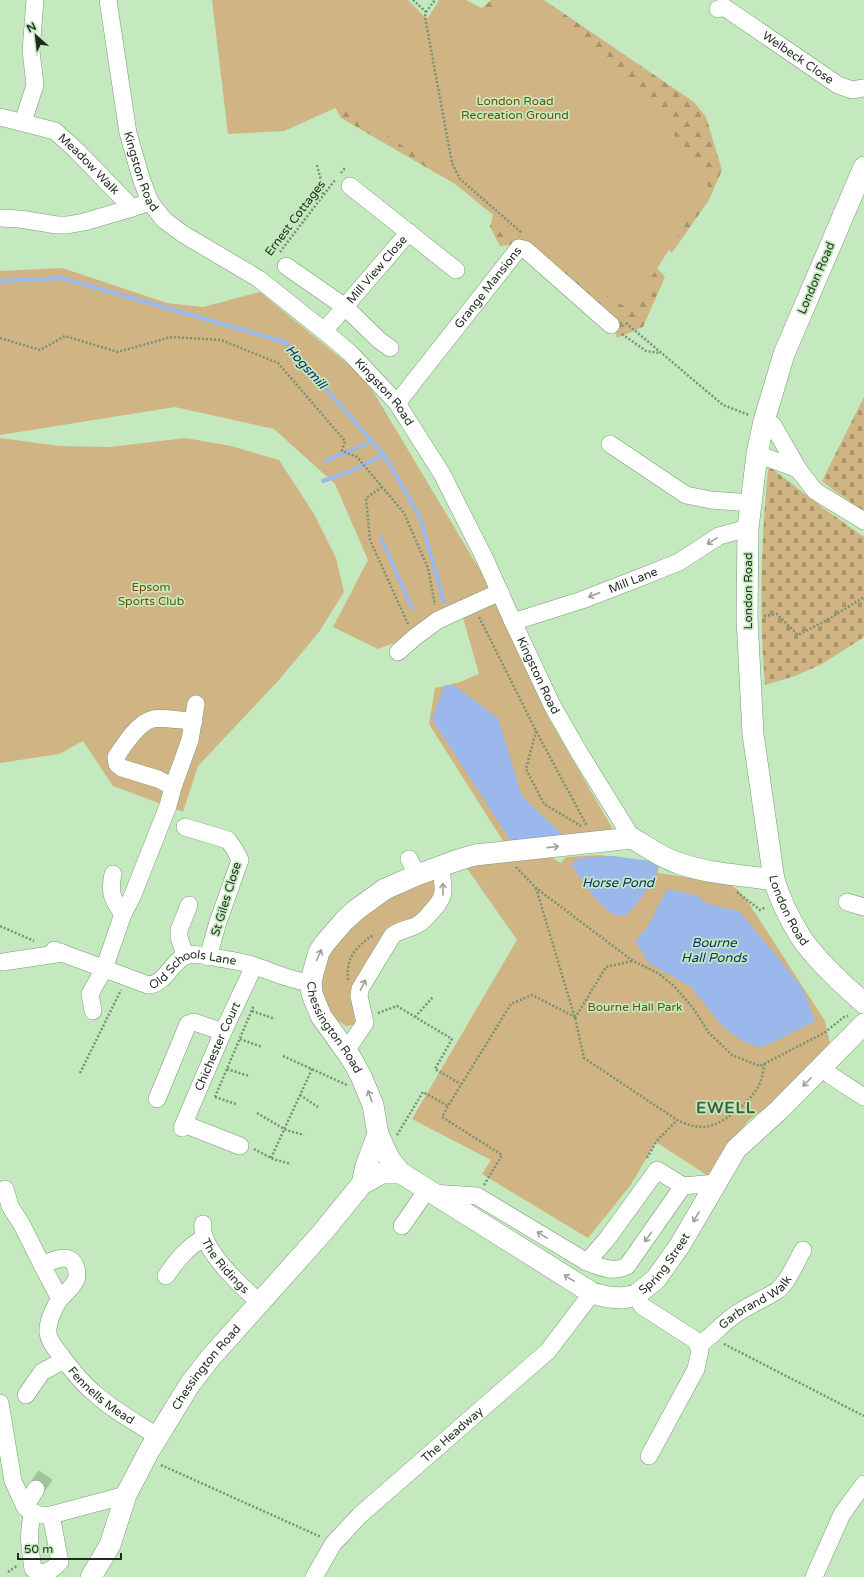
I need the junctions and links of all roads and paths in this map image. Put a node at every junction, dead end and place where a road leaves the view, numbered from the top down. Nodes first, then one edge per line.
1 (35, 0) edge
2 (108, 0) edge
3 (413, 0) edge
4 (435, 0) edge
5 (727, 8) edge
6 (426, 12) junction
7 (864, 88) edge
8 (0, 117) edge
9 (23, 122) junction
10 (317, 164) dead end
11 (345, 168) dead end
12 (863, 174) edge
13 (350, 186) dead end
14 (323, 194) junction
15 (150, 202) junction
16 (132, 208) junction
17 (0, 218) edge
18 (409, 232) junction
19 (525, 236) dead end
20 (281, 261) joint
21 (456, 270) dead end
22 (345, 307) junction
23 (615, 322) junction
24 (324, 331) junction
25 (0, 338) edge
26 (390, 348) dead end
27 (662, 354) junction
28 (397, 403) junction
29 (764, 421) junction
30 (610, 444) dead end
31 (757, 454) junction
32 (798, 469) junction
33 (382, 487) junction
34 (751, 503) junction
35 (864, 521) edge
36 (748, 528) junction
37 (500, 592) junction
38 (864, 597) edge
39 (472, 604) junction
40 (747, 618) junction
41 (438, 620) junction
42 (513, 622) junction
43 (414, 637) junction
44 (398, 652) dead end
45 (196, 704) dead end
46 (194, 721) junction
47 (536, 731) junction
48 (173, 787) junction
49 (185, 827) dead end
50 (598, 837) junction
51 (632, 838) junction
52 (514, 852) junction
53 (440, 867) junction
54 (113, 874) dead end
55 (774, 880) junction
56 (536, 888) junction
57 (847, 902) dead end
58 (189, 905) dead end
59 (864, 907) edge
60 (123, 914) junction
61 (0, 926) edge
62 (58, 952) junction
63 (185, 956) junction
64 (208, 956) junction
65 (633, 961) junction
66 (3, 962) dead end
67 (254, 966) junction
68 (104, 969) junction
69 (126, 977) junction
70 (311, 983) junction
71 (433, 997) dead end
72 (256, 999) dead end
73 (93, 1011) dead end
74 (252, 1011) junction
75 (376, 1014) dead end
76 (860, 1014) edge
77 (415, 1017) junction
78 (575, 1018) junction
79 (275, 1019) dead end
80 (224, 1032) junction
81 (240, 1039) junction
82 (262, 1047) dead end
83 (346, 1051) junction
84 (283, 1056) dead end
85 (765, 1063) junction
86 (824, 1065) junction
87 (227, 1069) junction
88 (312, 1069) junction
89 (80, 1073) dead end
90 (249, 1076) dead end
91 (461, 1084) junction
92 (367, 1089) junction
93 (198, 1090) junction
94 (300, 1095) junction
95 (864, 1097) edge
96 (215, 1098) junction
97 (157, 1099) dead end
98 (236, 1104) dead end
99 (318, 1106) dead end
100 (448, 1106) junction
101 (256, 1113) dead end
102 (676, 1120) junction
103 (285, 1129) junction
104 (304, 1135) dead end
105 (388, 1135) junction
106 (240, 1146) joint
107 (271, 1158) junction
108 (645, 1161) dead end
109 (291, 1164) dead end
110 (401, 1173) junction
111 (716, 1183) junction
112 (362, 1184) junction
113 (683, 1186) junction
114 (5, 1189) dead end
115 (430, 1191) junction
116 (477, 1196) junction
117 (402, 1226) dead end
118 (802, 1250) dead end
119 (586, 1262) junction
120 (42, 1265) junction
121 (166, 1276) dead end
122 (592, 1293) junction
123 (636, 1295) junction
124 (60, 1299) junction
125 (259, 1302) junction
126 (704, 1341) junction
127 (64, 1360) junction
128 (26, 1395) dead end
129 (0, 1403) edge
130 (864, 1416) edge
131 (153, 1444) junction
132 (649, 1456) dead end
133 (864, 1484) edge
134 (36, 1489) tunnel mouth
135 (126, 1495) junction
136 (859, 1502) edge
137 (29, 1509) junction
138 (52, 1515) junction
139 (333, 1544) junction
140 (91, 1577) edge
141 (314, 1577) edge
142 (814, 1577) edge

1 - 9 street
2 - 15 street, Kingston Road
3 - 6 path
4 - 6 path
5 - 7 street, Welbeck Close
6 - 19 path
8 - 9 street, Meadow Walk
9 - 16 street, Meadow Walk
10 - 14 path
11 - 14 path, Ernest Cottages
12 - 29 main road, London Road
13 - 18 street, Mill View Close
14 - 20 path, Ernest Cottages
15 - 16 street
15 - 24 street, Kingston Road
16 - 17 street
18 - 21 street, Mill View Close
18 - 22 street, Mill View Close
20 - 22 street, Mill View Close
22 - 24 street, Mill View Close
22 - 26 street, Mill View Close
23 - 27 path
23 - 27 path
23 - 28 street, Grange Mansions
24 - 28 street, Kingston Road
25 - 33 path
27 - 29 path
28 - 37 street, Kingston Road
29 - 31 main road, London Road
29 - 32 street
30 - 34 street
31 - 32 street
31 - 34 main road, London Road
32 - 35 street
33 - 41 path
33 - 43 path
34 - 36 main road, London Road
36 - 40 main road, London Road
36 -> 42 street, Mill Lane
37 - 39 street
37 - 42 street, Kingston Road
38 - 40 path
39 - 41 street
39 - 47 path
40 - 55 main road, London Road
41 - 43 street
42 - 51 street, Kingston Road
43 - 44 street
45 - 46 street
46 - 48 street
46 - 48 street
47 - 50 path
47 - 50 path
48 - 60 street
49 - 64 street, St Giles Close
50 - 51 main road, Chessington Road
52 -> 50 main road, Chessington Road
51 - 55 main road
52 - 53 main road, Chessington Road
52 - 56 path
70 -> 53 main road, Chessington Road
83 -> 53 street
54 - 60 street
55 - 76 main road, London Road
56 - 65 path
56 - 78 path
57 - 59 street
58 - 63 street
60 - 68 street
61 - 62 path
62 - 66 street
62 - 68 street, Old Schools Lane
63 - 64 street, Old Schools Lane
63 - 69 street, Old Schools Lane
64 - 67 street, Old Schools Lane
65 - 78 path
65 - 85 path
67 - 70 street, Old Schools Lane
67 - 80 street, Chichester Court
68 - 69 street, Old Schools Lane
68 - 73 street
69 - 89 path
70 - 83 main road, Chessington Road
71 - 77 path
72 - 74 path
74 - 79 path
74 - 81 path
75 - 77 path
76 - 85 path
76 - 86 main road, Spring Street
77 - 91 path
78 - 91 path
78 - 102 path
80 - 81 path
80 - 93 street, Chichester Court
80 - 97 street
81 - 82 path
81 - 87 path
83 - 92 main road, Chessington Road
84 - 88 path
85 - 102 path
86 - 95 street
86 -> 111 main road, Spring Street
87 - 90 path
87 - 96 path
88 - 92 path
88 - 94 path
91 - 100 path
105 -> 92 main road, Chessington Road
93 - 96 path
93 - 106 street, Chichester Court
94 - 99 path
94 - 103 path
96 - 98 path
100 - 105 path
100 - 116 path
101 - 103 path
102 - 108 path
103 - 104 path
103 - 107 path
105 - 110 main road, Chessington Road
105 - 112 main road, Chessington Road
106 - 107 path
107 - 109 path
110 - 112 main road, Chessington Road
110 - 115 main road, Spring Street
111 - 113 street
111 -> 123 main road, Spring Street
112 - 125 main road, Chessington Road
113 -> 119 street
113 - 119 street
114 - 120 street
115 - 116 street
115 - 117 street
122 -> 115 main road, Spring Street
119 -> 116 street
118 - 126 street, Garbrand Walk
120 - 124 street
120 - 124 street
121 - 125 street, The Ridings
122 - 123 main road, Spring Street
122 - 139 street, The Headway
123 - 126 street
124 - 127 street, Fennells Mead
125 - 131 main road, Chessington Road
126 - 130 path
126 - 132 street
127 - 128 street
127 - 131 street, Fennells Mead
129 - 137 street
131 - 135 main road, Chessington Road
131 - 139 path
133 - 136 street
134 - 137 street
135 - 138 street
135 - 140 main road, Chessington Road
136 - 142 street
137 - 138 street
137 - 138 street
139 - 141 street, The Headway

